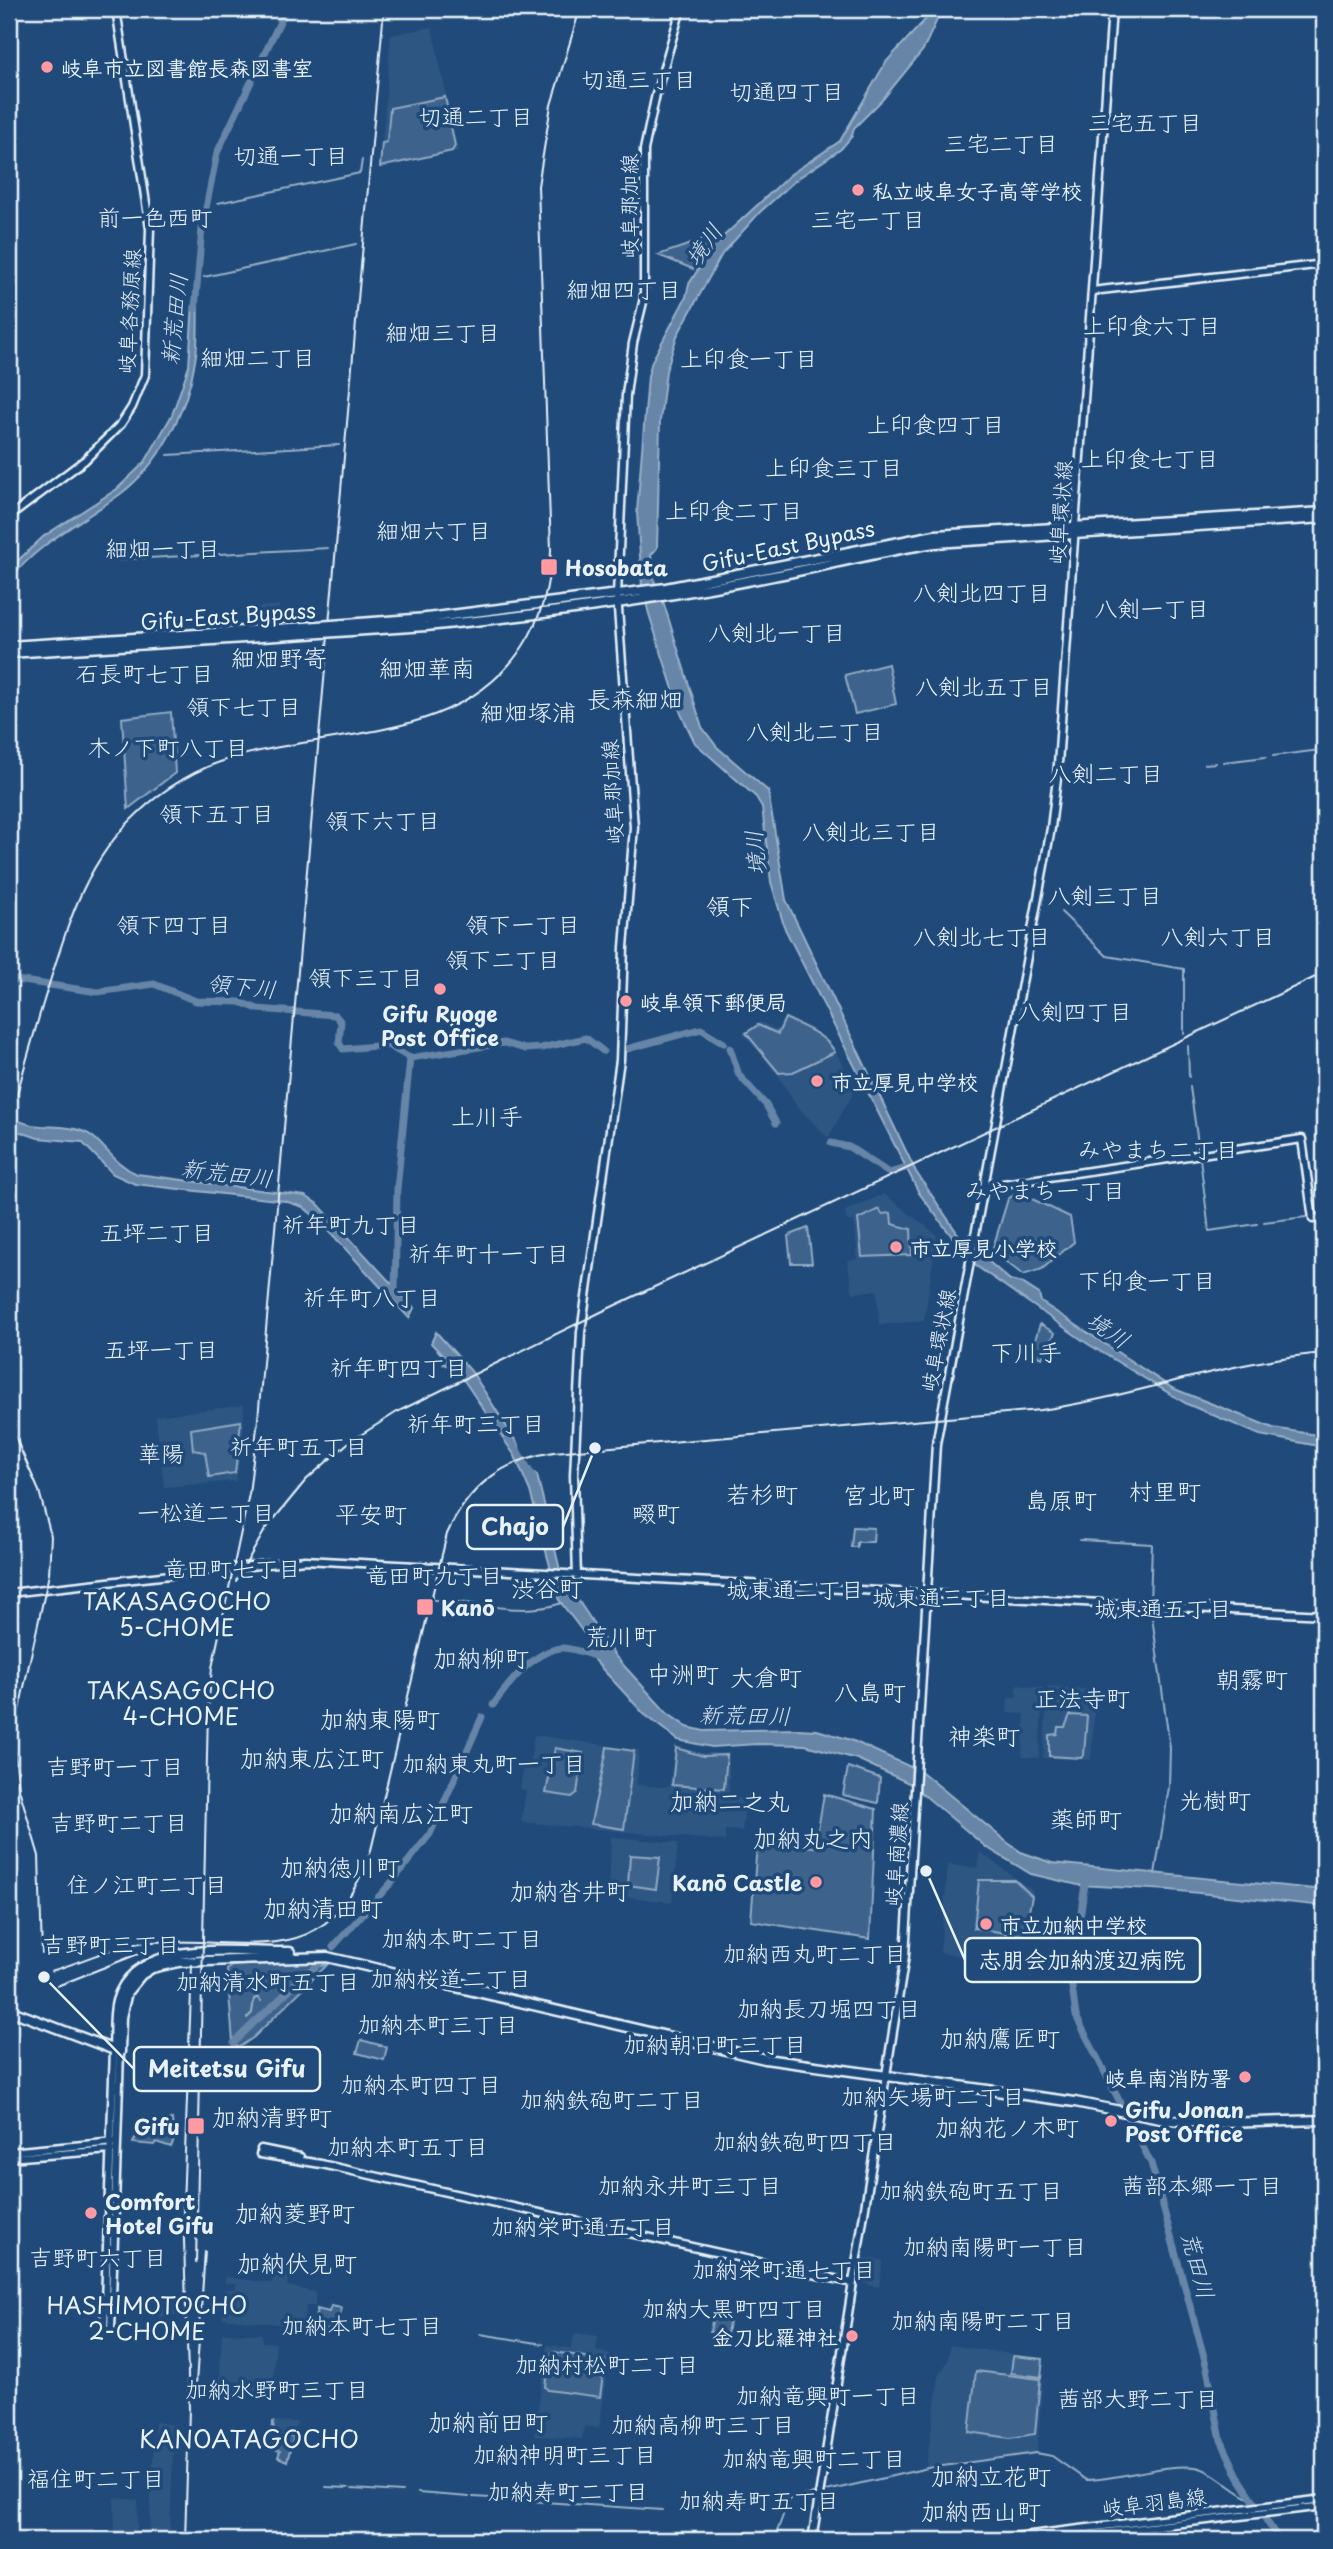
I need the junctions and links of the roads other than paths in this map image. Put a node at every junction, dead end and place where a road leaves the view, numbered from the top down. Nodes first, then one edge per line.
1 (116, 9) edge
2 (681, 9) edge
3 (1112, 9) edge
4 (1324, 264) edge
5 (1092, 291) junction
6 (1324, 512) edge
7 (9, 517) edge
8 (1324, 518) edge
9 (1075, 531) junction
10 (617, 599) junction
11 (277, 633) junction
12 (9, 646) edge
13 (9, 653) edge
14 (983, 1187) junction
15 (1324, 1218) edge
16 (578, 1577) junction
17 (9, 1595) edge
18 (926, 1595) junction
19 (1324, 1615) edge
20 (9, 2008) edge
21 (117, 2048) junction
22 (886, 2076) junction
23 (1324, 2120) edge
24 (114, 2146) junction
25 (260, 2151) dead end
26 (9, 2152) edge
27 (9, 2158) edge
28 (853, 2283) junction
29 (1324, 2499) edge
30 (1324, 2506) edge
31 (1265, 2508) junction
32 (1251, 2510) junction
33 (812, 2540) edge
34 (989, 2540) edge
35 (1042, 2540) edge

1 - 7 main road, 岐阜各務原線
2 - 10 main road, 岐阜那加線
3 - 5 main road, 岐阜環状線
4 - 5 main road
5 - 9 main road, 岐阜環状線
6 - 9 highway, Gifu-East Bypass
8 - 9 highway, Gifu-East Bypass
9 - 10 highway, Gifu-East Bypass
9 - 14 main road, 岐阜環状線
10 - 11 highway, Gifu-East Bypass, bridge
10 - 16 main road, 岐阜那加線
11 - 12 highway, Gifu-East Bypass
11 - 13 highway, Gifu-East Bypass
14 - 15 main road
14 - 18 main road, 岐阜環状線
16 - 17 main road
16 - 18 main road
18 - 19 main road
18 - 22 main road, 岐阜南濃線
20 - 21 highway
21 - 22 highway
21 - 24 main road
22 - 23 highway
22 - 28 main road, 岐阜南濃線
24 - 24 main road
24 - 26 main road
24 - 27 main road
25 - 28 main road
28 - 33 main road, 岐阜南濃線
29 - 31 main road, 岐阜羽島線
30 - 31 main road, 岐阜羽島線
31 - 32 main road, 岐阜羽島線
32 - 34 main road, 岐阜羽島線
32 - 35 main road, 岐阜羽島線

